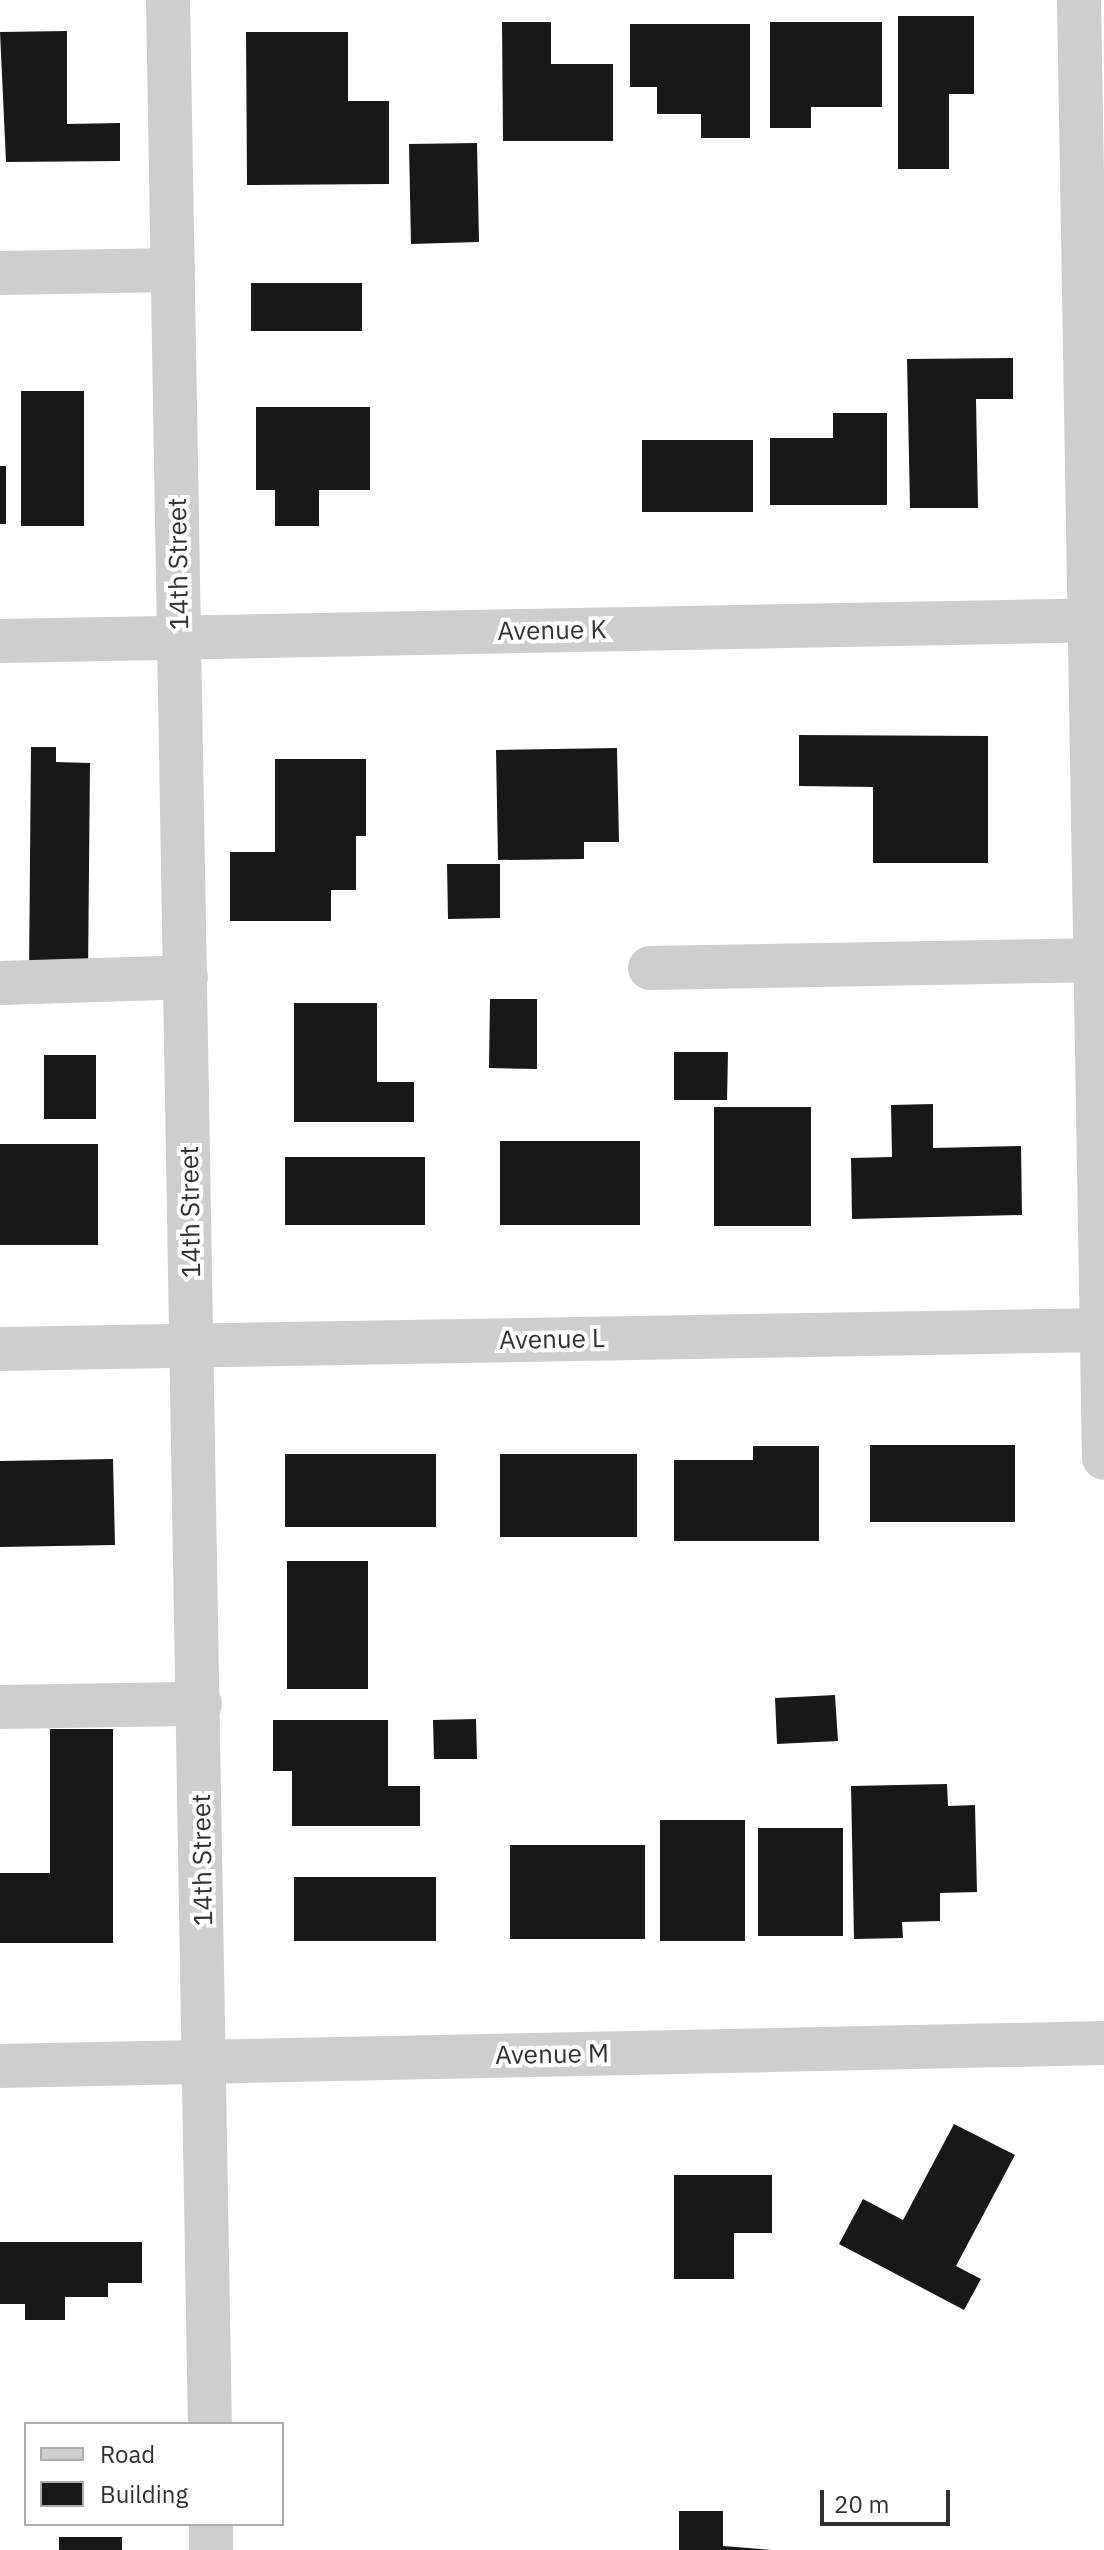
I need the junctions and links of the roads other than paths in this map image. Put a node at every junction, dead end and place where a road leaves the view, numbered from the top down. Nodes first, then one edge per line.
1 (168, 0) edge
2 (1079, 0) edge
3 (173, 270) junction
4 (0, 273) edge
5 (1097, 620) edge
6 (180, 637) junction
7 (0, 641) edge
8 (1100, 960) edge
9 (650, 968) dead end
10 (186, 977) junction
11 (0, 983) edge
12 (1103, 1330) edge
13 (193, 1345) junction
14 (0, 1349) edge
15 (1104, 1458) edge
16 (200, 1704) junction
17 (0, 1707) edge
18 (1104, 2043) edge
19 (206, 2062) junction
20 (0, 2066) edge
21 (210, 2422) edge
22 (211, 2526) edge
23 (211, 2550) edge

1 - 3 street, 14th Street
2 - 5 street
3 - 4 street
3 - 6 street, 14th Street
5 - 6 street, Avenue K
5 - 8 street
6 - 7 street, Avenue K
6 - 10 street, 14th Street
8 - 9 street
8 - 12 street
10 - 11 street
10 - 13 street, 14th Street
12 - 13 street, Avenue L
12 - 15 street
13 - 14 street, Avenue L
13 - 16 street, 14th Street
16 - 17 street
16 - 19 street, 14th Street
18 - 19 street, Avenue M
19 - 20 street, Avenue M
19 - 21 street, 14th Street
22 - 23 street

